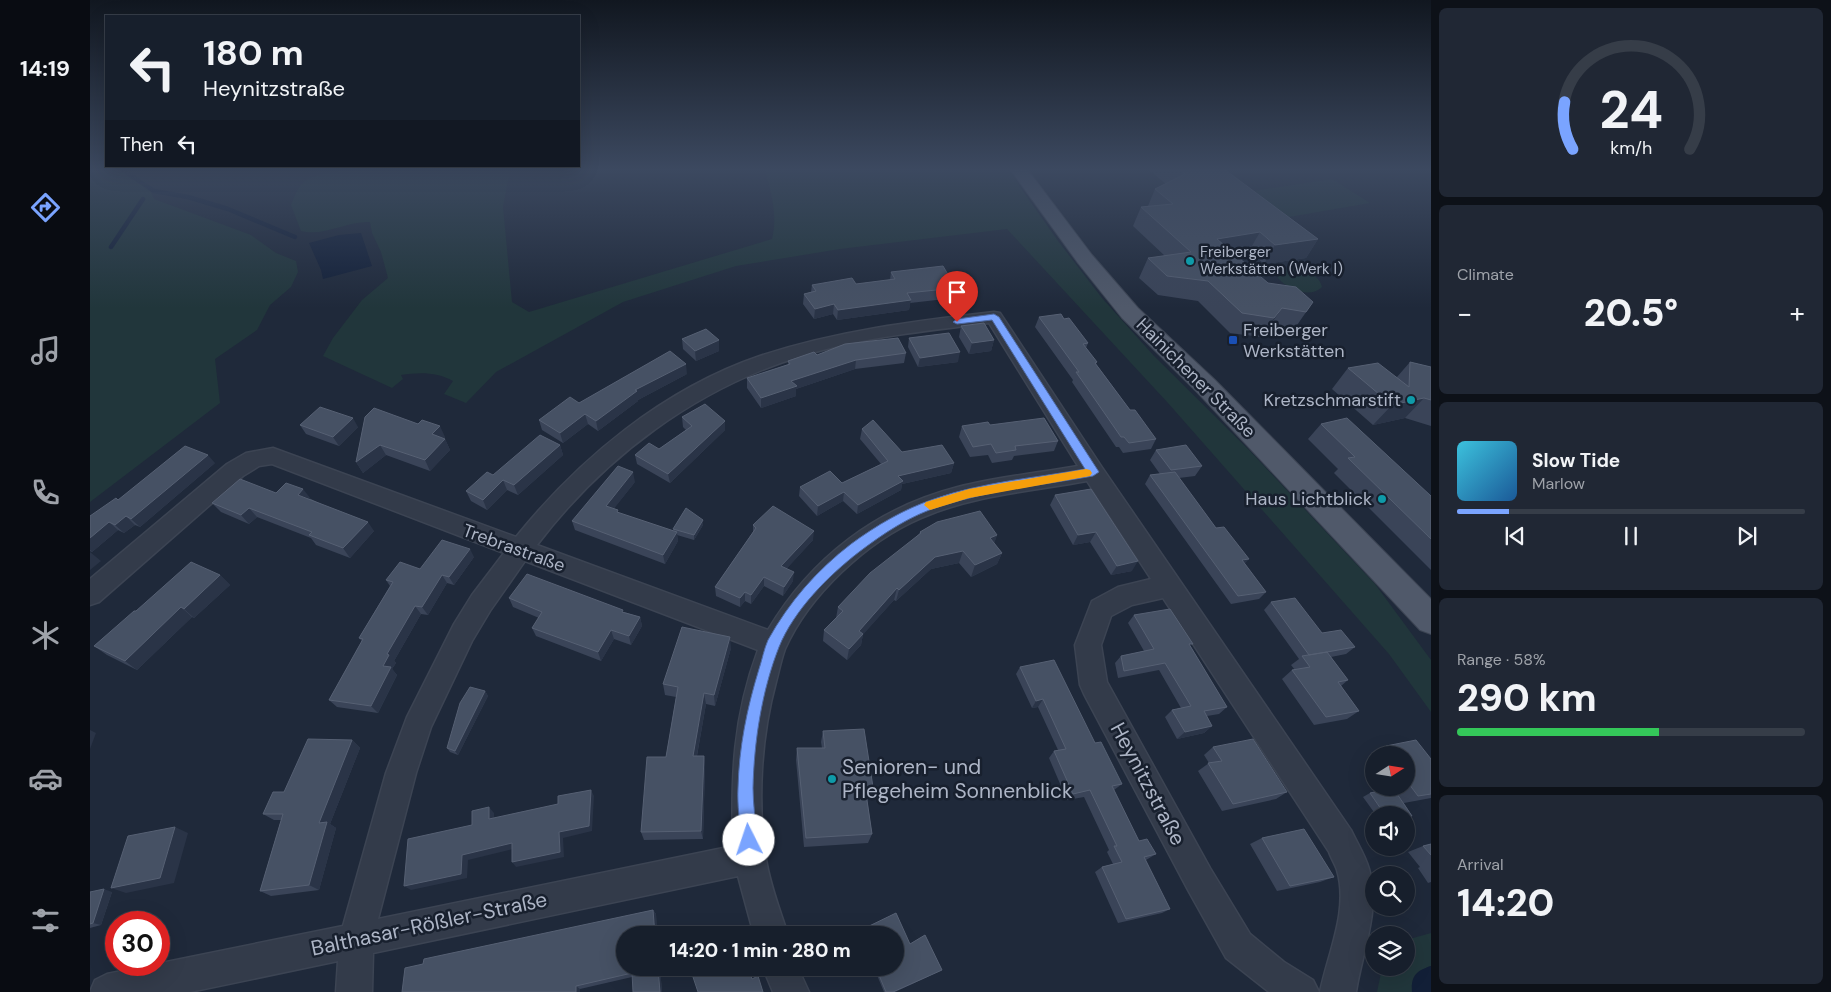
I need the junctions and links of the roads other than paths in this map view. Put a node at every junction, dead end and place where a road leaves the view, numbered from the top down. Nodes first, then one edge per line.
1 (1052, 215) edge
2 (1093, 472) junction
3 (520, 550) junction
4 (1388, 575) junction
5 (1169, 586) junction
6 (90, 594) edge
7 (1431, 620) edge
8 (1431, 633) edge
9 (774, 644) junction
10 (750, 858) junction
11 (769, 926) edge
12 (357, 939) junction
13 (784, 976) edge
14 (107, 992) edge
15 (354, 992) edge
16 (791, 992) edge
17 (1301, 992) edge
18 (1338, 992) edge

1 - 4 main road, Hainichener Straße
2 - 3 street
2 - 5 street
2 - 9 street
3 - 6 street, Trebrastraße
3 - 9 street, Trebrastraße
3 - 12 street
4 - 7 main road, Hainichener Straße
4 - 8 main road, Hainichener Straße
5 - 17 street, Heynitzstraße
5 - 18 street
9 - 10 street
10 - 11 street
10 - 12 street, Balthasar-Rößler-Straße
12 - 14 street, Balthasar-Rößler-Straße
12 - 15 street
13 - 16 street

